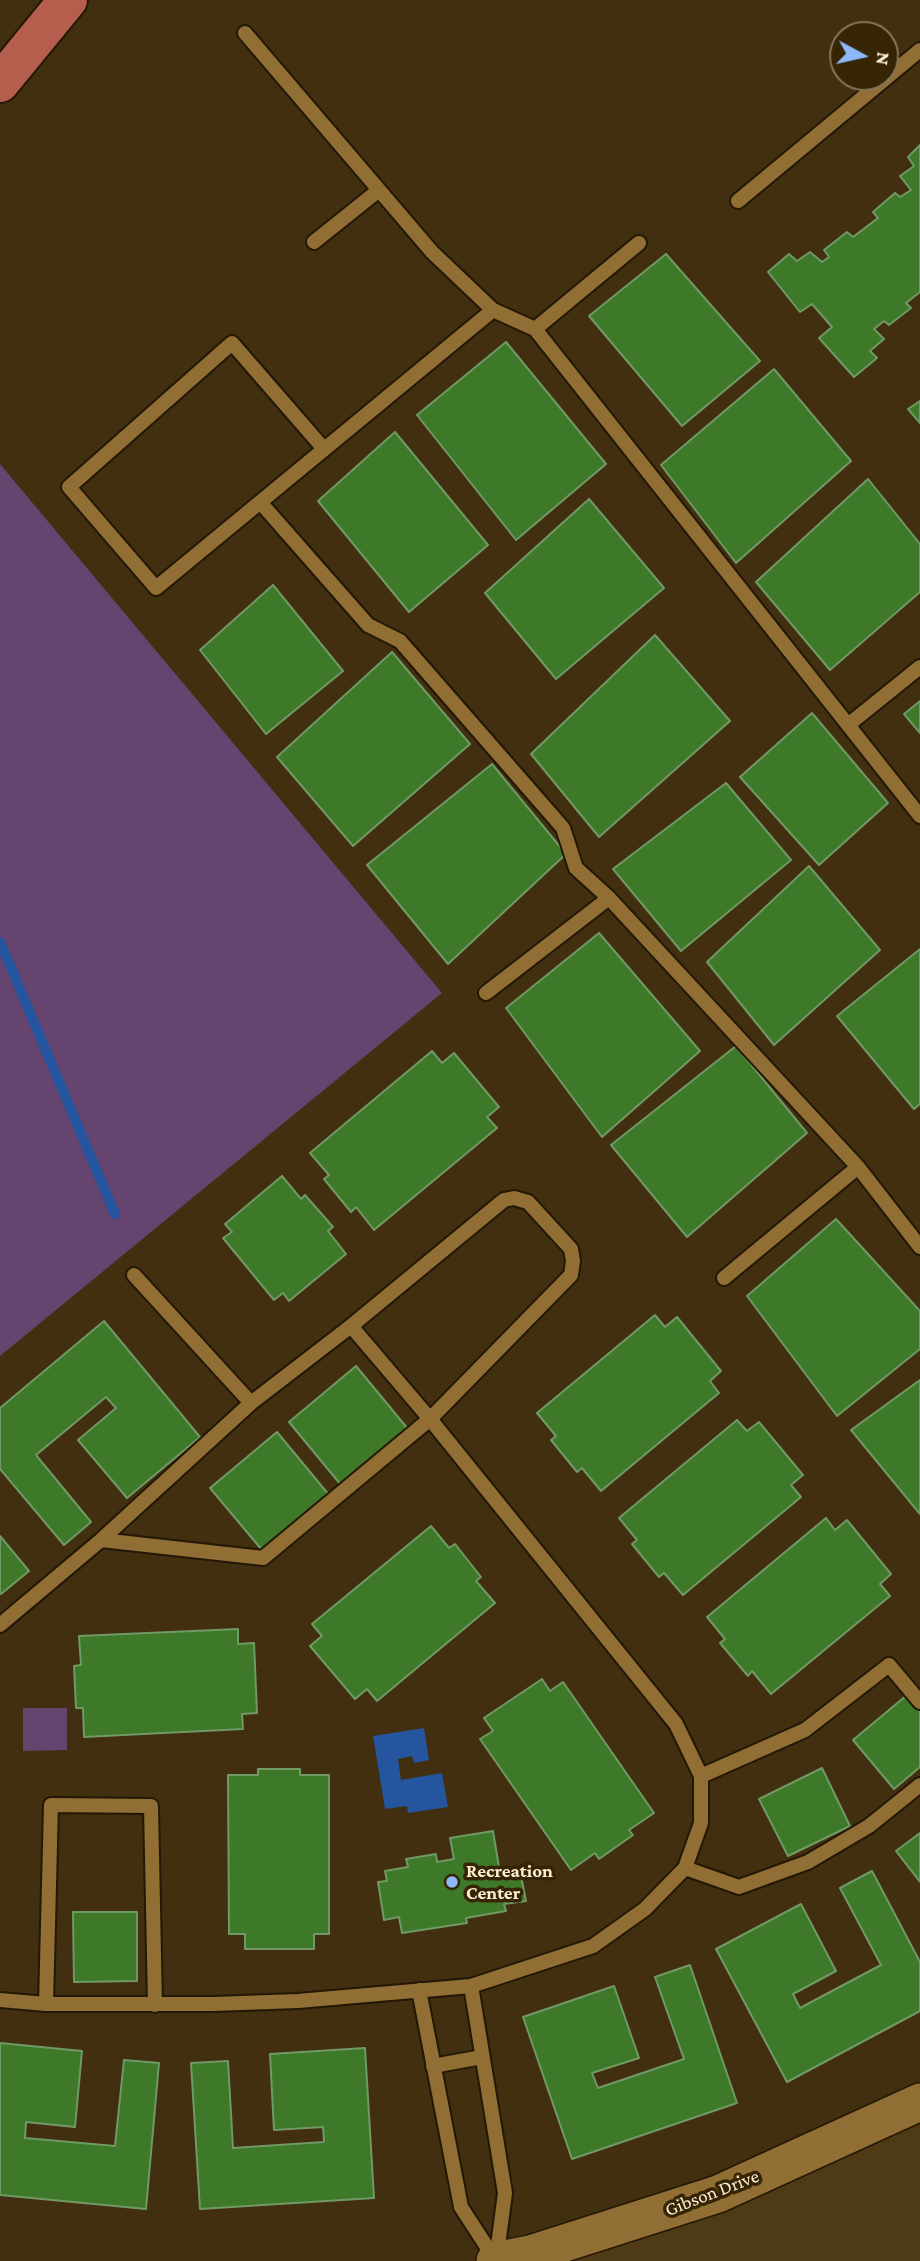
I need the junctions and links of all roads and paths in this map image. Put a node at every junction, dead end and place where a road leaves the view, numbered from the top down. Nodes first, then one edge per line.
1 (68, 0) edge
2 (245, 33) dead end
3 (920, 50) edge
4 (0, 83) edge
5 (379, 190) junction
6 (738, 201) dead end
7 (314, 242) dead end
8 (639, 243) dead end
9 (494, 310) junction
10 (535, 330) junction
11 (324, 449) junction
12 (260, 502) junction
13 (920, 667) edge
14 (848, 725) junction
15 (920, 817) edge
16 (609, 898) junction
17 (486, 993) dead end
18 (858, 1167) junction
19 (920, 1247) edge
20 (134, 1275) dead end
21 (724, 1278) dead end
22 (351, 1326) junction
23 (251, 1404) junction
24 (430, 1419) junction
25 (101, 1540) junction
26 (0, 1625) edge
27 (920, 1702) edge
28 (701, 1776) junction
29 (920, 1785) edge
30 (685, 1868) junction
31 (471, 1986) junction
32 (419, 1990) junction
33 (0, 2000) edge
34 (46, 2004) junction
35 (155, 2006) junction
36 (482, 2057) junction
37 (433, 2066) junction
38 (920, 2102) edge
39 (496, 2261) edge

1 - 4 main road
2 - 5 lane
3 - 6 lane
5 - 7 lane
5 - 9 lane
8 - 10 lane
9 - 10 lane
9 - 11 lane
10 - 14 lane
11 - 12 lane
11 - 12 lane
12 - 16 lane
13 - 14 lane
14 - 15 lane
16 - 17 lane
16 - 18 lane
18 - 19 lane
18 - 21 lane
20 - 23 lane
22 - 23 lane
22 - 24 lane
22 - 24 lane
23 - 25 lane
24 - 25 lane
24 - 28 lane
25 - 26 lane
27 - 28 lane
28 - 30 lane
29 - 30 lane
30 - 31 lane
31 - 32 lane
31 - 36 lane
32 - 35 lane
32 - 37 lane
33 - 34 lane
34 - 35 lane
34 - 35 lane
36 - 37 lane
36 - 39 lane
37 - 39 lane
38 - 39 street, Gibson Drive

